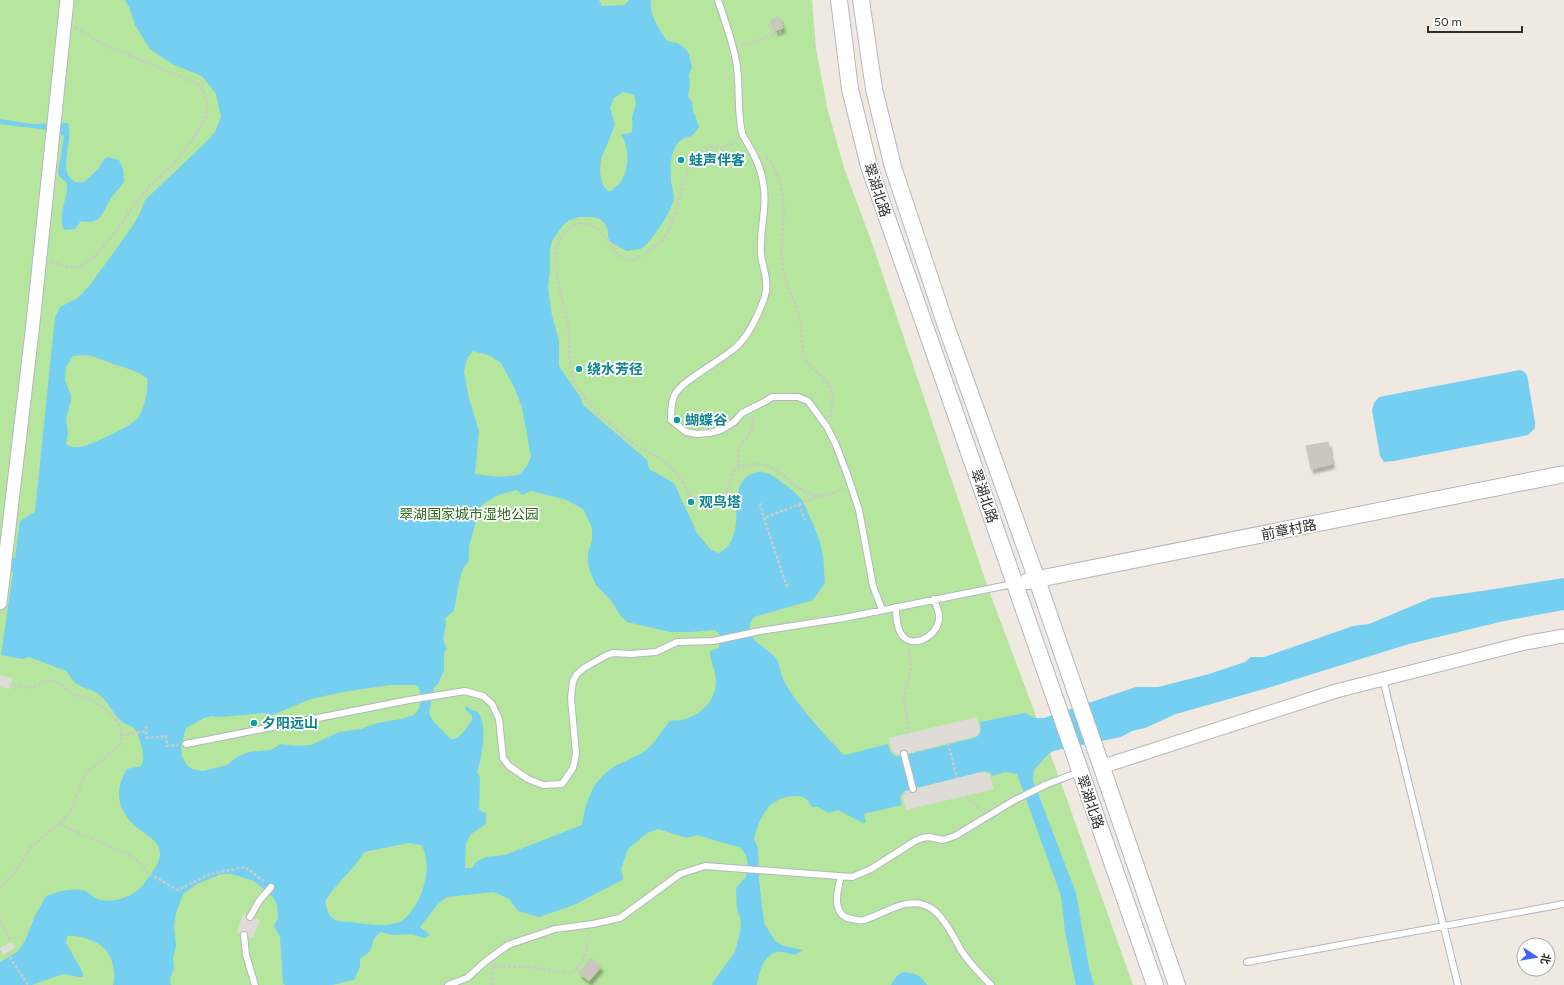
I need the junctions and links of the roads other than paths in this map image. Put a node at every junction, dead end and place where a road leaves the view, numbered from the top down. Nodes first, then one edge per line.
1 (67, 0) edge
2 (718, 0) edge
3 (839, 0) edge
4 (861, 0) edge
5 (1564, 474) edge
6 (1037, 580) junction
7 (1014, 584) junction
8 (934, 599) junction
9 (0, 603) edge
10 (896, 607) junction
11 (882, 610) junction
12 (1564, 636) edge
13 (1383, 679) junction
14 (186, 744) road end
15 (904, 754) dead end
16 (1101, 767) junction
17 (1080, 772) junction
18 (913, 789) dead end
19 (841, 876) junction
20 (271, 887) road end
21 (1564, 904) edge
22 (250, 917) dead end
23 (1443, 926) junction
24 (244, 935) dead end
25 (1246, 962) dead end
26 (255, 985) edge
27 (448, 985) edge
28 (990, 985) edge
29 (1155, 985) edge
30 (1177, 985) edge
31 (1458, 985) edge

1 - 9 street
2 - 11 lane
3 - 7 street, 翠湖北路
4 - 6 street, 翠湖北路
5 - 6 street, 前章村路
6 - 7 street, 前章村路
6 - 16 street, 翠湖北路
7 - 8 lane
7 - 17 street, 翠湖北路
8 - 10 lane
8 - 10 lane
10 - 11 lane
11 - 14 lane
12 - 13 street
13 - 16 street
13 - 23 lane
15 - 18 lane
16 - 30 street, 翠湖北路
17 - 19 lane
17 - 29 street, 翠湖北路
19 - 27 lane
19 - 28 lane
20 - 22 lane
21 - 23 lane
23 - 25 lane
23 - 31 lane
24 - 26 lane

